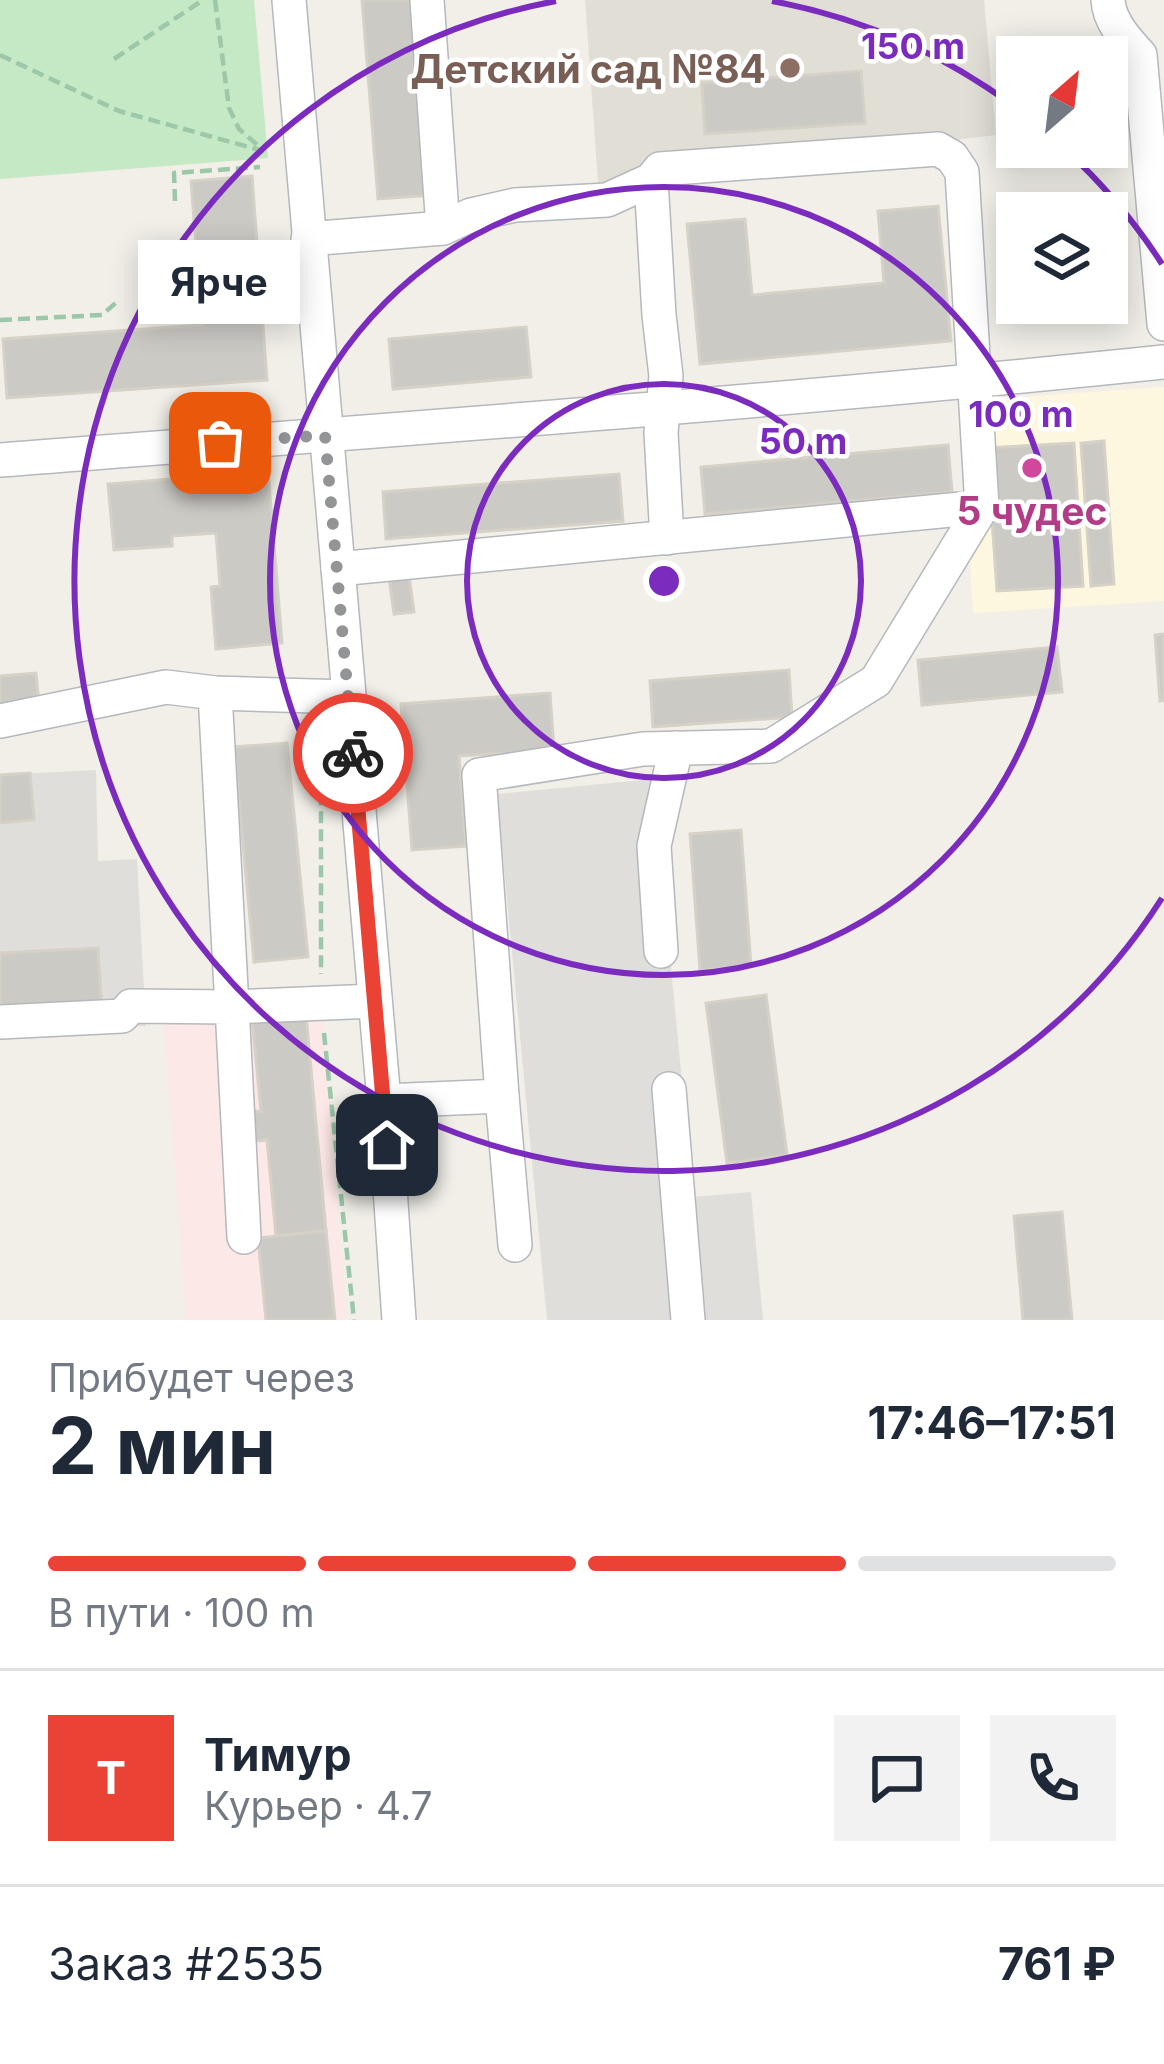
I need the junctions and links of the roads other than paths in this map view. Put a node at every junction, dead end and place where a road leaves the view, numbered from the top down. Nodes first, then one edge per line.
1 (289, 0) edge
2 (427, 0) edge
3 (1108, 0) edge
4 (650, 180) junction
5 (443, 228) junction
6 (308, 238) junction
7 (1164, 324) edge
8 (1164, 362) edge
9 (974, 382) junction
10 (662, 408) junction
11 (325, 435) junction
12 (0, 460) edge
13 (982, 507) junction
14 (667, 538) junction
15 (338, 569) junction
16 (215, 693) junction
17 (348, 697) junction
18 (0, 721) edge
19 (676, 748) junction
20 (662, 951) dead end
21 (375, 1001) junction
22 (232, 1007) junction
23 (0, 1022) edge
24 (669, 1089) dead end
25 (502, 1096) junction
26 (384, 1101) junction
27 (244, 1237) dead end
28 (515, 1244) dead end
29 (399, 1320) edge
30 (688, 1320) edge

1 - 6 street
2 - 5 street
3 - 7 street
4 - 5 street
4 - 9 street
4 - 10 street
5 - 6 street
6 - 11 street
8 - 9 street
9 - 10 street
9 - 13 street
10 - 11 street
10 - 14 street
11 - 12 street
11 - 15 street
13 - 14 street
13 - 19 street
14 - 15 street
15 - 17 street
16 - 17 street
16 - 18 street
16 - 22 street
17 - 21 street
19 - 20 street
19 - 25 street
21 - 22 street
21 - 26 street
22 - 23 street
22 - 27 street
24 - 30 street
25 - 26 street
25 - 28 street
26 - 29 street

